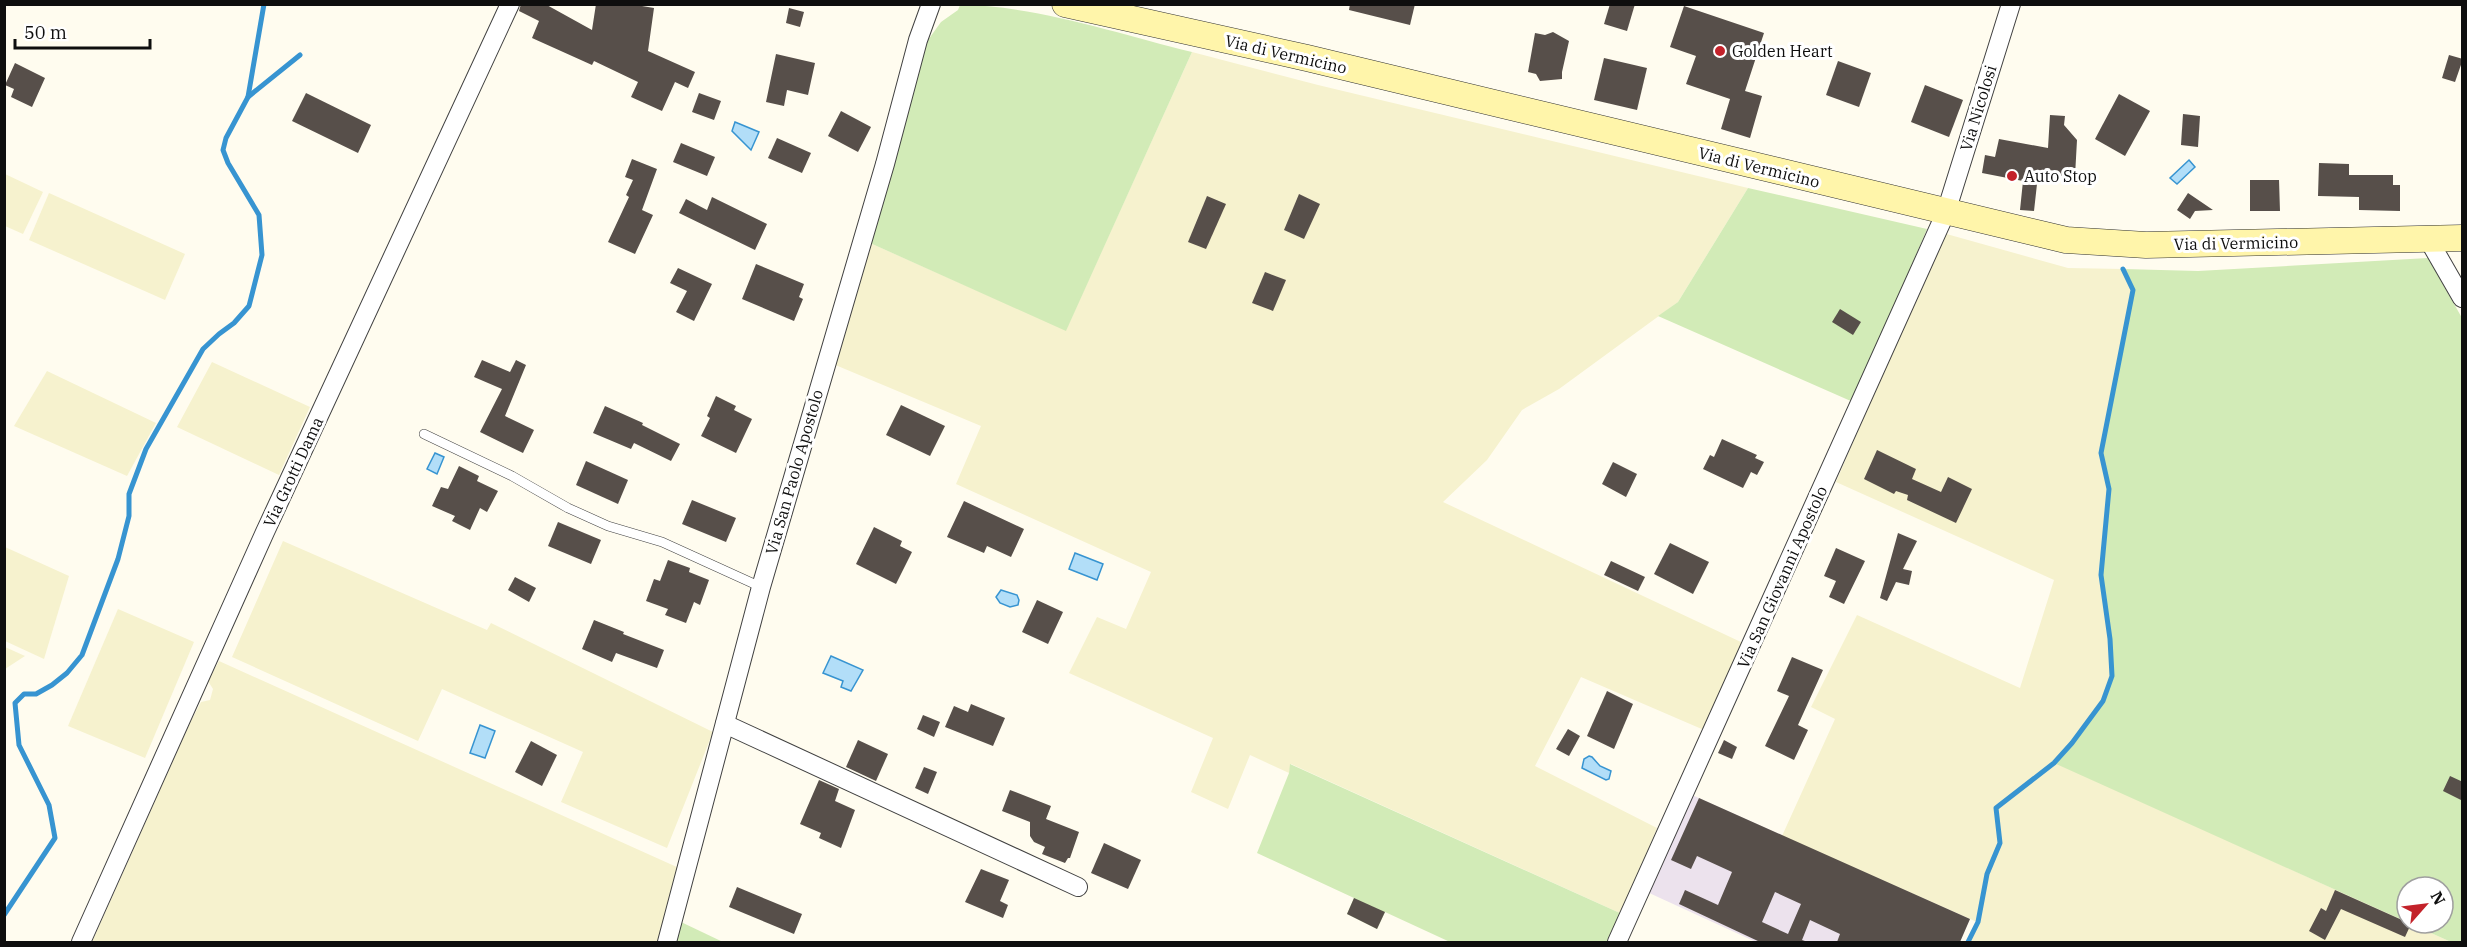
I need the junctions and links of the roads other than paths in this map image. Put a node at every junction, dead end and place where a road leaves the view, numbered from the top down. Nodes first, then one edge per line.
1 (510, 4) edge
2 (931, 4) edge
3 (1065, 4) edge
4 (2011, 4) edge
5 (1946, 212) junction
6 (2463, 238) edge
7 (2428, 239) junction
8 (2463, 298) edge
9 (424, 435) dead end
10 (761, 587) junction
11 (725, 724) junction
12 (1078, 887) dead end
13 (81, 942) edge
14 (667, 942) edge
15 (1617, 942) edge

1 - 13 street, Via Grotti Dama
2 - 10 street, Via San Paolo Apostolo
3 - 5 main road, Via di Vermicino
4 - 5 street, Via Nicolosi
5 - 7 main road, Via di Vermicino
5 - 15 street, Via San Giovanni Apostolo
6 - 7 main road, Via di Vermicino
7 - 8 street
9 - 10 lane
10 - 11 street, Via San Paolo Apostolo
11 - 12 street
11 - 14 street, Via San Paolo Apostolo

